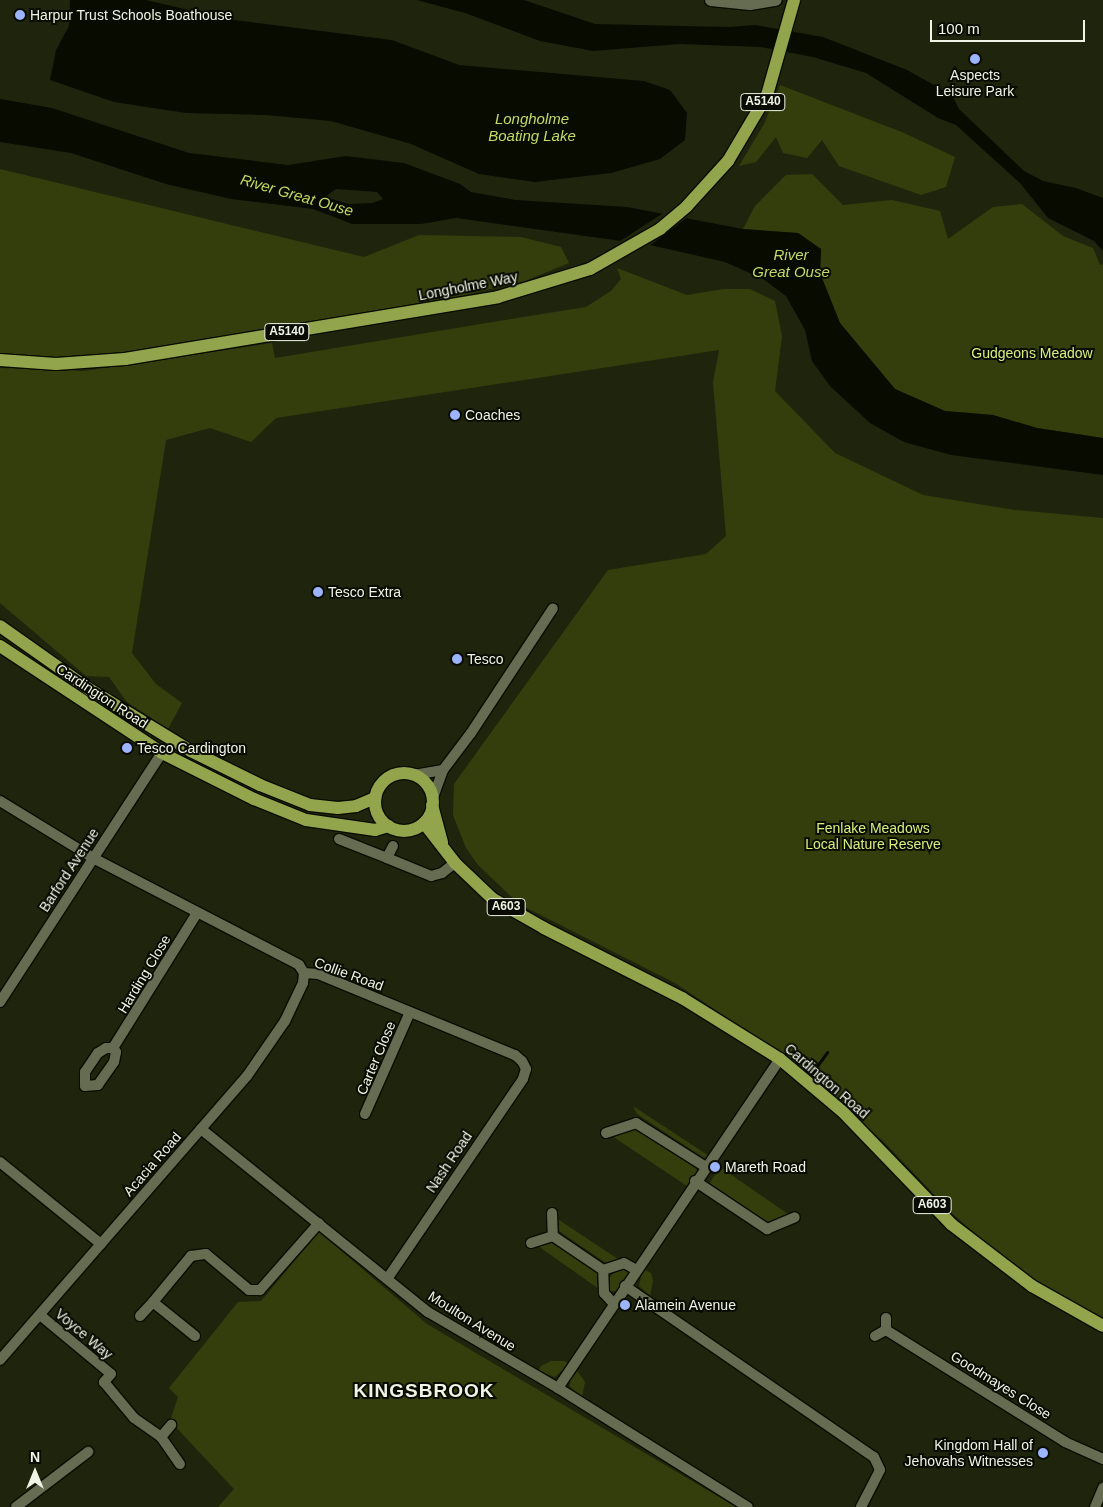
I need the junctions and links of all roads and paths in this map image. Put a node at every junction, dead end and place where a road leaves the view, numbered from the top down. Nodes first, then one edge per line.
1 (710, 0) edge
2 (776, 0) edge
3 (794, 0) edge
4 (740, 2) edge
5 (0, 360) edge
6 (553, 608) dead end
7 (0, 626) edge
8 (0, 646) edge
9 (162, 753) junction
10 (443, 770) junction
11 (414, 775) junction
12 (375, 798) junction
13 (0, 801) edge
14 (432, 801) junction
15 (424, 823) junction
16 (388, 826) junction
17 (339, 839) dead end
18 (393, 846) dead end
19 (443, 848) junction
20 (94, 858) junction
21 (387, 858) junction
22 (455, 863) junction
23 (197, 913) junction
24 (304, 973) junction
25 (0, 1002) edge
26 (410, 1012) junction
27 (113, 1048) dead end
28 (780, 1059) junction
29 (522, 1061) joint
30 (365, 1114) dead end
31 (201, 1129) junction
32 (606, 1133) dead end
33 (0, 1162) edge
34 (706, 1167) junction
35 (695, 1181) junction
36 (552, 1214) dead end
37 (795, 1217) dead end
38 (319, 1223) junction
39 (553, 1236) junction
40 (531, 1243) dead end
41 (101, 1244) junction
42 (603, 1270) junction
43 (635, 1270) junction
44 (388, 1278) junction
45 (625, 1286) junction
46 (153, 1302) junction
47 (613, 1302) junction
48 (40, 1316) junction
49 (140, 1316) dead end
50 (886, 1318) dead end
51 (1103, 1326) edge
52 (886, 1330) junction
53 (195, 1336) dead end
54 (875, 1336) dead end
55 (0, 1360) edge
56 (558, 1388) junction
57 (171, 1425) dead end
58 (161, 1437) junction
59 (88, 1452) dead end
60 (1103, 1458) edge
61 (180, 1464) dead end
62 (1103, 1488) edge
63 (1099, 1502) edge
64 (16, 1507) edge
65 (748, 1507) edge
66 (861, 1507) edge

1 - 4 street
2 - 4 street
3 - 5 main road, Longholme Way / A5140
6 - 10 street
7 - 12 main road, Cardington Road
8 - 9 main road, Cardington Road
9 - 16 main road, Cardington Road
9 - 20 street, Barford Avenue
10 - 11 street
10 - 14 street
11 - 12 main road
11 - 14 main road
12 - 16 main road
13 - 20 street, Collie Road
14 - 15 main road
14 - 19 main road, Cardington Road / A603
15 - 16 main road
15 - 19 main road, Cardington Road / A603
17 - 21 street
18 - 21 street
19 - 22 main road, Cardington Road / A603
20 - 23 street, Collie Road
20 - 25 street, Barford Avenue
21 - 22 street
22 - 28 main road, Cardington Road / A603
23 - 24 street, Collie Road
23 - 27 street, Harding Close
24 - 26 street, Collie Road
24 - 31 street, Acacia Road
26 - 29 street, Collie Road
26 - 30 street, Carter Close
28 - 34 street
28 - 51 main road, Cardington Road / A603
29 - 44 street, Nash Road
31 - 38 street, Moulton Avenue
31 - 41 street, Acacia Road
32 - 34 street
33 - 41 street
34 - 35 street
35 - 37 street
35 - 43 street
36 - 39 street
38 - 44 street, Moulton Avenue
38 - 46 street
39 - 40 street
39 - 42 street
41 - 48 street, Acacia Road
42 - 43 street
42 - 47 street
43 - 45 street
44 - 56 street, Moulton Avenue
45 - 47 street
45 - 66 street
46 - 49 street
46 - 53 street
47 - 56 street
48 - 55 street, Acacia Road
48 - 58 street, Voyce Way
50 - 52 street
52 - 54 street
52 - 60 street, Goodmayes Close
56 - 65 street, Moulton Avenue
57 - 58 street
58 - 61 street, Voyce Way
59 - 64 street
62 - 63 street

